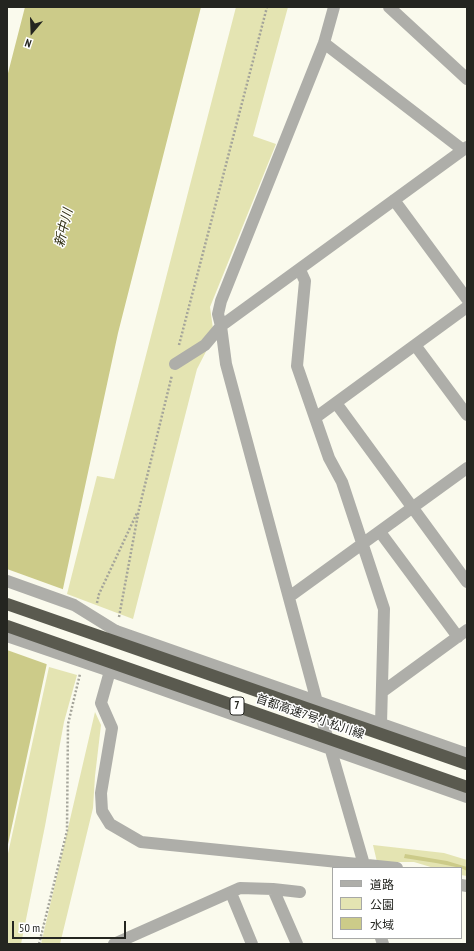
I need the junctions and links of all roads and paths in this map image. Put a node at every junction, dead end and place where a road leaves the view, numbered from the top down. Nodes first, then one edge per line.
1 (267, 7) edge
2 (334, 7) edge
3 (389, 7) edge
4 (324, 43) junction
5 (467, 78) edge
6 (465, 148) edge
7 (394, 200) junction
8 (300, 270) junction
9 (467, 299) edge
10 (467, 307) edge
11 (221, 326) junction
12 (415, 345) junction
13 (175, 364) junction
14 (336, 403) junction
15 (467, 415) edge
16 (315, 418) junction
17 (467, 468) edge
18 (413, 508) junction
19 (139, 509) junction
20 (380, 532) junction
21 (362, 545) junction
22 (7, 581) edge
23 (467, 582) edge
24 (289, 597) junction
25 (7, 604) edge
26 (95, 609) dead end
27 (7, 626) edge
28 (116, 632) junction
29 (462, 633) edge
30 (7, 636) edge
31 (81, 670) dead end
32 (110, 671) junction
33 (382, 692) junction
34 (317, 702) junction
35 (381, 724) junction
36 (330, 748) junction
37 (467, 754) edge
38 (467, 764) edge
39 (467, 787) edge
40 (467, 797) edge
41 (364, 866) edge
42 (380, 867) edge
43 (273, 889) junction
44 (300, 892) dead end
45 (231, 893) junction
46 (130, 941) edge
47 (39, 944) edge
48 (114, 944) edge
49 (252, 944) edge
50 (297, 944) edge

1 - 13 path
2 - 4 street
3 - 5 street
4 - 6 street
4 - 11 street
6 - 7 street
7 - 8 street
7 - 9 street
8 - 11 street
8 - 16 street
10 - 12 street
11 - 13 street
11 - 24 street
12 - 14 street
12 - 15 street
13 - 19 path
14 - 16 street
14 - 18 street
16 - 21 street
17 - 18 street
18 - 20 street
18 - 23 street
19 - 26 path
19 - 28 path
20 - 21 street
20 - 29 street
21 - 24 street
21 - 33 street
22 - 28 street, bridge
24 - 34 street
25 - 38 highway, 首都高速7号小松川線 / 7, bridge
27 - 39 highway, 首都高速7号小松川線 / 7, bridge
28 - 34 street
29 - 33 street
30 - 32 street, bridge
31 - 47 path
32 - 36 street
32 - 41 street
33 - 35 street
34 - 35 street
34 - 36 street
35 - 37 street
36 - 40 street
36 - 41 street
41 - 42 street
43 - 44 street
43 - 45 street
43 - 50 street
45 - 46 street
45 - 49 street
46 - 48 street

